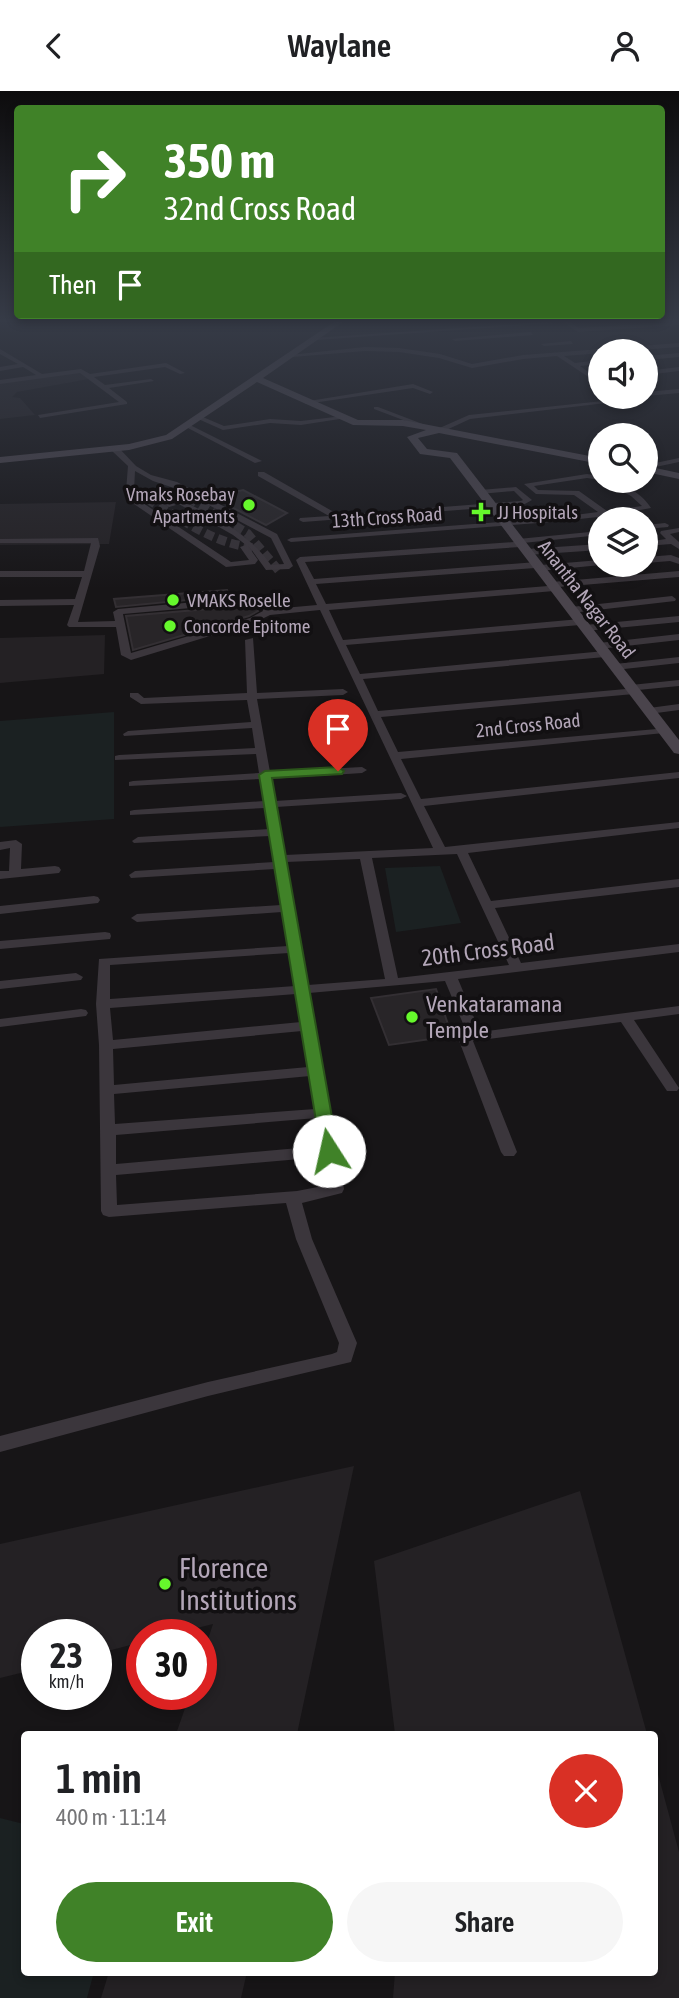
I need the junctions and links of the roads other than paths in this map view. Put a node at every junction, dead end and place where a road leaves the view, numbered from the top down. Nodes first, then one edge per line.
1 (73, 411) edge
2 (207, 411) edge
3 (327, 411) edge
4 (384, 411) edge
5 (531, 411) edge
6 (40, 416) dead end
7 (198, 417) junction
8 (343, 418) junction
9 (188, 426) junction
10 (434, 429) junction
11 (114, 448) junction
12 (588, 459) edge
13 (0, 460) edge
14 (679, 460) edge
15 (258, 461) dead end
16 (658, 465) edge
17 (131, 468) junction
18 (658, 471) edge
19 (261, 474) dead end
20 (588, 476) edge
21 (679, 476) edge
22 (181, 491) junction
23 (480, 492) junction
24 (631, 493) edge
25 (142, 500) junction
26 (491, 505) junction
27 (597, 507) edge
28 (647, 507) edge
29 (573, 515) junction
30 (588, 515) edge
31 (338, 517) junction
32 (303, 520) dead end
33 (505, 524) junction
34 (665, 525) dead end
35 (658, 526) edge
36 (679, 530) edge
37 (586, 534) joint
38 (291, 540) dead end
39 (0, 544) edge
40 (658, 544) edge
41 (676, 544) edge
42 (522, 546) junction
43 (588, 547) edge
44 (253, 553) junction
45 (658, 559) edge
46 (679, 561) edge
47 (588, 564) edge
48 (538, 567) junction
49 (304, 570) junction
50 (280, 572) dead end
51 (88, 574) junction
52 (679, 574) edge
53 (0, 575) edge
54 (310, 582) junction
55 (553, 587) junction
56 (672, 599) dead end
57 (79, 602) junction
58 (0, 603) edge
59 (323, 607) junction
60 (571, 610) junction
61 (268, 612) junction
62 (679, 619) edge
63 (120, 624) junction
64 (583, 625) junction
65 (679, 637) edge
66 (250, 640) dead end
67 (340, 643) junction
68 (602, 650) junction
69 (679, 660) edge
70 (615, 667) junction
71 (357, 677) junction
72 (679, 683) edge
73 (633, 690) junction
74 (342, 692) dead end
75 (134, 695) dead end
76 (252, 697) junction
77 (679, 707) edge
78 (649, 711) junction
79 (375, 714) junction
80 (257, 725) junction
81 (671, 733) edge
82 (128, 734) dead end
83 (679, 750) edge
84 (261, 751) junction
85 (395, 756) junction
86 (119, 758) dead end
87 (362, 770) dead end
88 (265, 775) junction
89 (679, 775) edge
90 (133, 784) dead end
91 (401, 796) dead end
92 (418, 803) junction
93 (270, 804) junction
94 (134, 813) dead end
95 (679, 825) edge
96 (275, 832) junction
97 (138, 841) dead end
98 (0, 846) edge
99 (440, 850) junction
100 (461, 850) junction
101 (365, 855) junction
102 (280, 862) junction
103 (55, 870) dead end
104 (15, 873) junction
105 (0, 875) edge
106 (135, 875) dead end
107 (679, 883) edge
108 (94, 900) dead end
109 (488, 905) junction
110 (288, 908) junction
111 (0, 910) edge
112 (137, 918) dead end
113 (104, 936) dead end
114 (0, 946) edge
115 (679, 948) edge
116 (295, 949) junction
117 (517, 968) junction
118 (76, 977) dead end
119 (450, 977) junction
120 (392, 983) junction
121 (0, 985) edge
122 (302, 990) junction
123 (103, 1004) junction
124 (679, 1010) edge
125 (81, 1013) dead end
126 (625, 1017) junction
127 (0, 1023) edge
128 (307, 1026) junction
129 (474, 1033) dead end
130 (106, 1045) junction
131 (315, 1071) junction
132 (671, 1088) dead end
133 (107, 1090) junction
134 (324, 1121) junction
135 (108, 1130) junction
136 (329, 1151) junction
137 (509, 1152) dead end
138 (108, 1170) junction
139 (297, 1197) junction
140 (0, 1444) edge

1 - 6 street
2 - 7 street
3 - 8 street
4 - 10 street
5 - 10 street
7 - 8 street
7 - 9 street
8 - 10 street
9 - 11 street
9 - 15 street
10 - 12 street
10 - 23 street, Anantha Nagar Road
11 - 13 street
11 - 17 street
14 - 16 street
17 - 22 street
17 - 25 street
18 - 21 street
19 - 31 street
20 - 27 street
22 - 44 street
22 - 44 street
23 - 26 street, Anantha Nagar Road
23 - 26 street
24 - 28 street, 13th Cross Road
25 - 44 street
25 - 44 street
26 - 31 street
26 - 33 street, Anantha Nagar Road
29 - 30 street, 13th Cross Road
29 - 33 street, 13th Cross Road
29 - 37 street
31 - 32 street
33 - 38 street, 13th Cross Road
33 - 42 street, Anantha Nagar Road
34 - 35 street
36 - 41 street
37 - 42 street
39 - 51 street
40 - 41 street
42 - 43 street
42 - 48 street, Anantha Nagar Road
42 - 49 street
45 - 46 street
47 - 48 street
48 - 54 street
48 - 55 street, Anantha Nagar Road
49 - 50 street
49 - 54 street
51 - 53 street
51 - 57 street
52 - 55 street
54 - 59 street
55 - 59 street
55 - 60 street, Anantha Nagar Road
56 - 60 street
57 - 58 street
57 - 63 street
59 - 61 street
59 - 67 street
60 - 64 street, Anantha Nagar Road
61 - 63 street
61 - 63 street
62 - 64 street
64 - 67 street
64 - 68 street, Anantha Nagar Road
65 - 68 street
66 - 76 street
67 - 71 street
68 - 70 street, Anantha Nagar Road
68 - 71 street
69 - 70 street
70 - 73 street, Anantha Nagar Road
71 - 79 street
72 - 73 street
73 - 78 street, Anantha Nagar Road
73 - 79 street
74 - 76 street
75 - 76 street
76 - 80 street
77 - 78 street
78 - 81 street, Anantha Nagar Road
79 - 85 street
80 - 82 street
80 - 84 street
81 - 83 street, Anantha Nagar Road
81 - 85 street, 2nd Cross Road
84 - 86 street
84 - 88 street
85 - 92 street
87 - 88 street
88 - 90 street
88 - 93 street
89 - 92 street
91 - 93 street
92 - 99 street
93 - 94 street
93 - 96 street
95 - 100 street
96 - 97 street
96 - 102 street
98 - 104 street
99 - 100 street
99 - 101 street
100 - 109 street
101 - 102 street
101 - 120 street
102 - 106 street
102 - 110 street
103 - 104 street
104 - 105 street
107 - 109 street
108 - 111 street
109 - 117 street
110 - 112 street
110 - 116 street
113 - 114 street
115 - 117 street, 20th Cross Road
116 - 122 street
116 - 123 street
117 - 119 street, 20th Cross Road
118 - 121 street
119 - 120 street, 20th Cross Road
119 - 129 street
120 - 122 street, 20th Cross Road
122 - 123 street, 20th Cross Road
122 - 128 street
123 - 130 street
124 - 126 street
125 - 127 street
126 - 132 street
126 - 137 street
128 - 130 street
128 - 131 street
130 - 133 street
131 - 133 street
131 - 134 street
133 - 135 street
134 - 135 street
134 - 136 street
135 - 138 street
136 - 138 street
136 - 139 street
138 - 139 street
139 - 140 street

